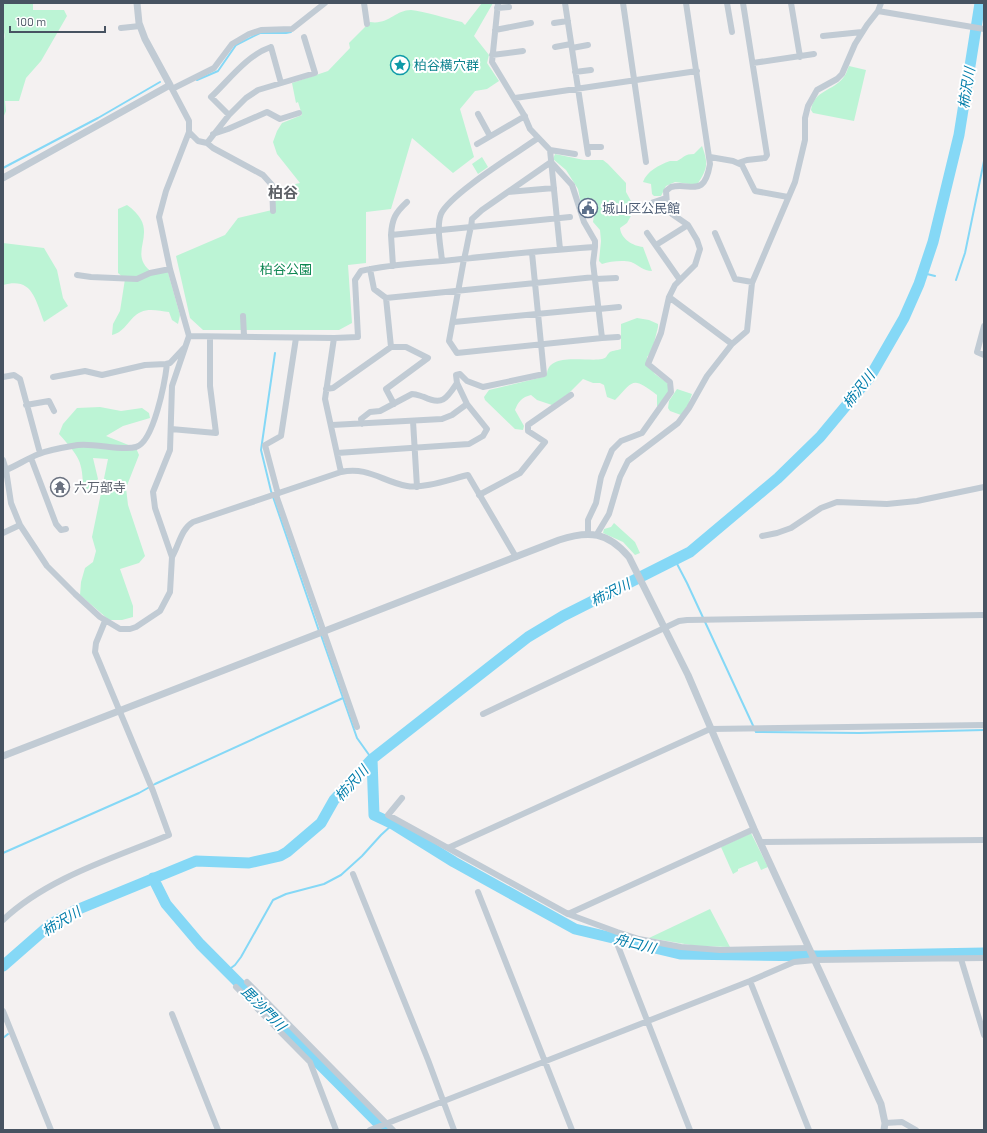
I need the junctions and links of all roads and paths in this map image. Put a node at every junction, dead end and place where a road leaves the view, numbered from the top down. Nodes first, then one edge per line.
1 (137, 3) edge
2 (325, 3) edge
3 (364, 3) edge
4 (565, 3) edge
5 (623, 3) edge
6 (686, 3) edge
7 (727, 3) edge
8 (744, 3) edge
9 (791, 3) edge
10 (881, 3) edge
11 (497, 5) edge
12 (509, 7) dead end
13 (878, 11) junction
14 (568, 21) junction
15 (531, 23) dead end
16 (554, 23) dead end
17 (367, 24) dead end
18 (140, 26) junction
19 (121, 28) dead end
20 (984, 29) edge
21 (495, 30) junction
22 (732, 32) dead end
23 (862, 32) junction
24 (823, 36) dead end
25 (304, 37) dead end
26 (588, 45) dead end
27 (571, 46) junction
28 (555, 47) dead end
29 (523, 51) dead end
30 (814, 54) dead end
31 (492, 55) junction
32 (800, 57) junction
33 (753, 63) junction
34 (591, 70) dead end
35 (697, 71) junction
36 (575, 72) junction
37 (635, 79) junction
38 (281, 83) junction
39 (171, 87) junction
40 (578, 88) junction
41 (515, 98) junction
42 (299, 113) dead end
43 (478, 114) dead end
44 (229, 115) junction
45 (525, 116) junction
46 (189, 132) junction
47 (212, 134) junction
48 (490, 136) junction
49 (538, 138) junction
50 (206, 143) junction
51 (477, 144) dead end
52 (587, 147) junction
53 (602, 147) dead end
54 (550, 150) junction
55 (575, 154) dead end
56 (588, 154) dead end
57 (710, 157) junction
58 (551, 162) junction
59 (646, 162) dead end
60 (738, 163) junction
61 (3, 178) edge
62 (554, 188) junction
63 (507, 193) junction
64 (788, 197) junction
65 (666, 198) junction
66 (407, 202) dead end
67 (633, 209) dead end
68 (273, 211) dead end
69 (558, 218) junction
70 (570, 218) dead end
71 (688, 224) junction
72 (470, 227) junction
73 (440, 229) junction
74 (647, 233) dead end
75 (715, 233) dead end
76 (391, 235) junction
77 (656, 245) junction
78 (595, 247) junction
79 (560, 249) junction
80 (532, 253) junction
81 (464, 258) junction
82 (442, 261) junction
83 (393, 266) junction
84 (370, 268) junction
85 (170, 269) junction
86 (77, 275) dead end
87 (595, 278) junction
88 (616, 278) dead end
89 (680, 280) junction
90 (752, 282) junction
91 (535, 283) junction
92 (459, 291) junction
93 (669, 297) junction
94 (386, 298) junction
95 (619, 307) dead end
96 (599, 309) junction
97 (538, 313) junction
98 (243, 316) dead end
99 (454, 322) junction
100 (984, 326) edge
101 (189, 336) junction
102 (244, 336) junction
103 (618, 337) dead end
104 (210, 338) junction
105 (296, 338) junction
106 (334, 338) junction
107 (602, 338) junction
108 (542, 344) junction
109 (732, 344) junction
110 (185, 346) junction
111 (391, 347) junction
112 (984, 355) edge
113 (167, 364) junction
114 (3, 377) edge
115 (53, 377) dead end
116 (457, 383) junction
117 (326, 390) junction
118 (571, 395) dead end
119 (394, 404) junction
120 (467, 404) junction
121 (26, 405) junction
122 (54, 411) dead end
123 (413, 421) junction
124 (362, 424) junction
125 (332, 425) junction
126 (171, 429) junction
127 (414, 448) junction
128 (40, 453) junction
129 (337, 453) junction
130 (31, 458) junction
131 (3, 460) edge
132 (6, 470) junction
133 (341, 472) junction
134 (417, 486) junction
135 (984, 487) edge
136 (277, 494) junction
137 (479, 495) junction
138 (20, 526) junction
139 (66, 529) dead end
140 (3, 533) edge
141 (588, 533) junction
142 (596, 534) junction
143 (762, 536) dead end
144 (172, 557) junction
145 (516, 557) junction
146 (984, 615) edge
147 (105, 621) junction
148 (665, 628) junction
149 (324, 632) junction
150 (120, 710) junction
151 (483, 714) dead end
152 (984, 725) edge
153 (357, 727) dead end
154 (710, 729) junction
155 (3, 756) edge
156 (402, 798) dead end
157 (754, 828) junction
158 (984, 840) edge
159 (761, 842) junction
160 (448, 848) junction
161 (353, 874) dead end
162 (478, 892) dead end
163 (568, 914) junction
164 (3, 920) edge
165 (618, 946) dead end
166 (808, 948) junction
167 (961, 958) junction
168 (984, 958) edge
169 (815, 960) junction
170 (750, 981) junction
171 (247, 982) dead end
172 (236, 987) dead end
173 (3, 1011) edge
174 (172, 1014) dead end
175 (648, 1020) junction
176 (984, 1035) edge
177 (546, 1061) junction
178 (442, 1101) junction
179 (386, 1124) junction
180 (885, 1127) edge
181 (373, 1129) edge
182 (51, 1130) edge
183 (218, 1130) edge
184 (336, 1130) edge
185 (393, 1130) edge
186 (454, 1130) edge
187 (572, 1130) edge
188 (690, 1130) edge
189 (809, 1130) edge
190 (916, 1130) edge

1 - 18 street
2 - 39 street
3 - 17 street
4 - 14 street
5 - 37 street
6 - 35 street
7 - 22 street
8 - 33 street
9 - 32 street
10 - 13 street
11 - 12 street
11 - 21 street
13 - 20 street
13 - 23 street
14 - 16 street
14 - 27 street
15 - 21 street
18 - 19 street
18 - 39 street
21 - 31 street
23 - 24 street
23 - 64 street
25 - 38 street
26 - 27 street
27 - 28 street
27 - 36 street
29 - 31 street
30 - 32 street
31 - 41 street
32 - 33 street
33 - 60 street
34 - 36 street
35 - 37 street
35 - 57 street
36 - 40 street
37 - 40 street
37 - 59 street
38 - 44 street
38 - 44 street
39 - 46 street
39 - 61 street
40 - 41 street
40 - 52 street
41 - 45 street
42 - 47 street
43 - 48 street
44 - 47 street
45 - 48 street
45 - 49 street
46 - 50 street
46 - 85 street
47 - 50 street
48 - 51 street
49 - 54 street
49 - 73 street
50 - 68 street
52 - 53 street
52 - 56 street
54 - 55 street
54 - 58 street
57 - 60 street
57 - 65 street
58 - 62 street
58 - 63 street
58 - 78 street
60 - 64 street
62 - 63 street
62 - 69 street
63 - 72 street
64 - 90 street
65 - 67 street
65 - 71 street
66 - 76 street
69 - 70 street
69 - 72 street
69 - 79 street
71 - 77 street
71 - 89 street
72 - 73 street
72 - 81 street
73 - 76 street
73 - 82 street
74 - 77 street
75 - 90 street
76 - 83 street
77 - 89 street
78 - 79 street
78 - 87 street
79 - 80 street
80 - 81 street
80 - 91 street
81 - 82 street
81 - 92 street
82 - 83 street
83 - 84 street
84 - 94 street
84 - 106 street
85 - 86 street
85 - 101 street
87 - 88 street
87 - 91 street
87 - 96 street
89 - 93 street
90 - 109 street
91 - 92 street
91 - 97 street
92 - 94 street
92 - 99 street
93 - 109 street
93 - 141 street
94 - 111 street
95 - 96 street
96 - 97 street
96 - 107 street
97 - 99 street
97 - 108 street
98 - 102 street
99 - 108 street
100 - 112 street
101 - 104 street
101 - 110 street
102 - 104 street
102 - 105 street
103 - 107 street
104 - 126 street
105 - 106 street
105 - 136 street
106 - 117 street
107 - 108 street
108 - 116 street
109 - 142 street
110 - 113 street
110 - 126 street
111 - 117 street
111 - 119 street
113 - 115 street
113 - 128 street
114 - 121 street
116 - 119 street
116 - 120 street
117 - 125 street
118 - 137 street
119 - 124 street
120 - 123 street
120 - 127 street
121 - 122 street
121 - 128 street
123 - 124 street
123 - 127 street
124 - 125 street
125 - 129 street
126 - 144 street
127 - 129 street
127 - 134 street
128 - 130 street
129 - 133 street
130 - 132 street
130 - 139 street
131 - 132 street
132 - 138 street
133 - 134 street
133 - 136 street
134 - 137 street
135 - 143 street
136 - 144 street
136 - 149 street
137 - 145 street
138 - 140 street
138 - 147 street
141 - 142 street
141 - 145 street
142 - 148 street
144 - 147 street
145 - 149 street
146 - 148 street
147 - 150 street
148 - 151 street
148 - 154 street
149 - 150 street
149 - 153 street
150 - 155 street
150 - 164 street
152 - 154 street
154 - 157 street
154 - 160 street
156 - 160 street
157 - 159 street
157 - 163 street
158 - 159 street
159 - 166 street
160 - 163 street
161 - 178 street
162 - 177 street
163 - 166 street
165 - 175 street
166 - 169 street
167 - 168 street
167 - 169 street
167 - 176 street
169 - 170 street
169 - 180 street
170 - 175 street
170 - 189 street
171 - 179 street
172 - 184 street
173 - 182 street
174 - 183 street
175 - 177 street
175 - 188 street
177 - 178 street
177 - 187 street
178 - 179 street
178 - 186 street
179 - 181 street
179 - 185 street
180 - 190 street

